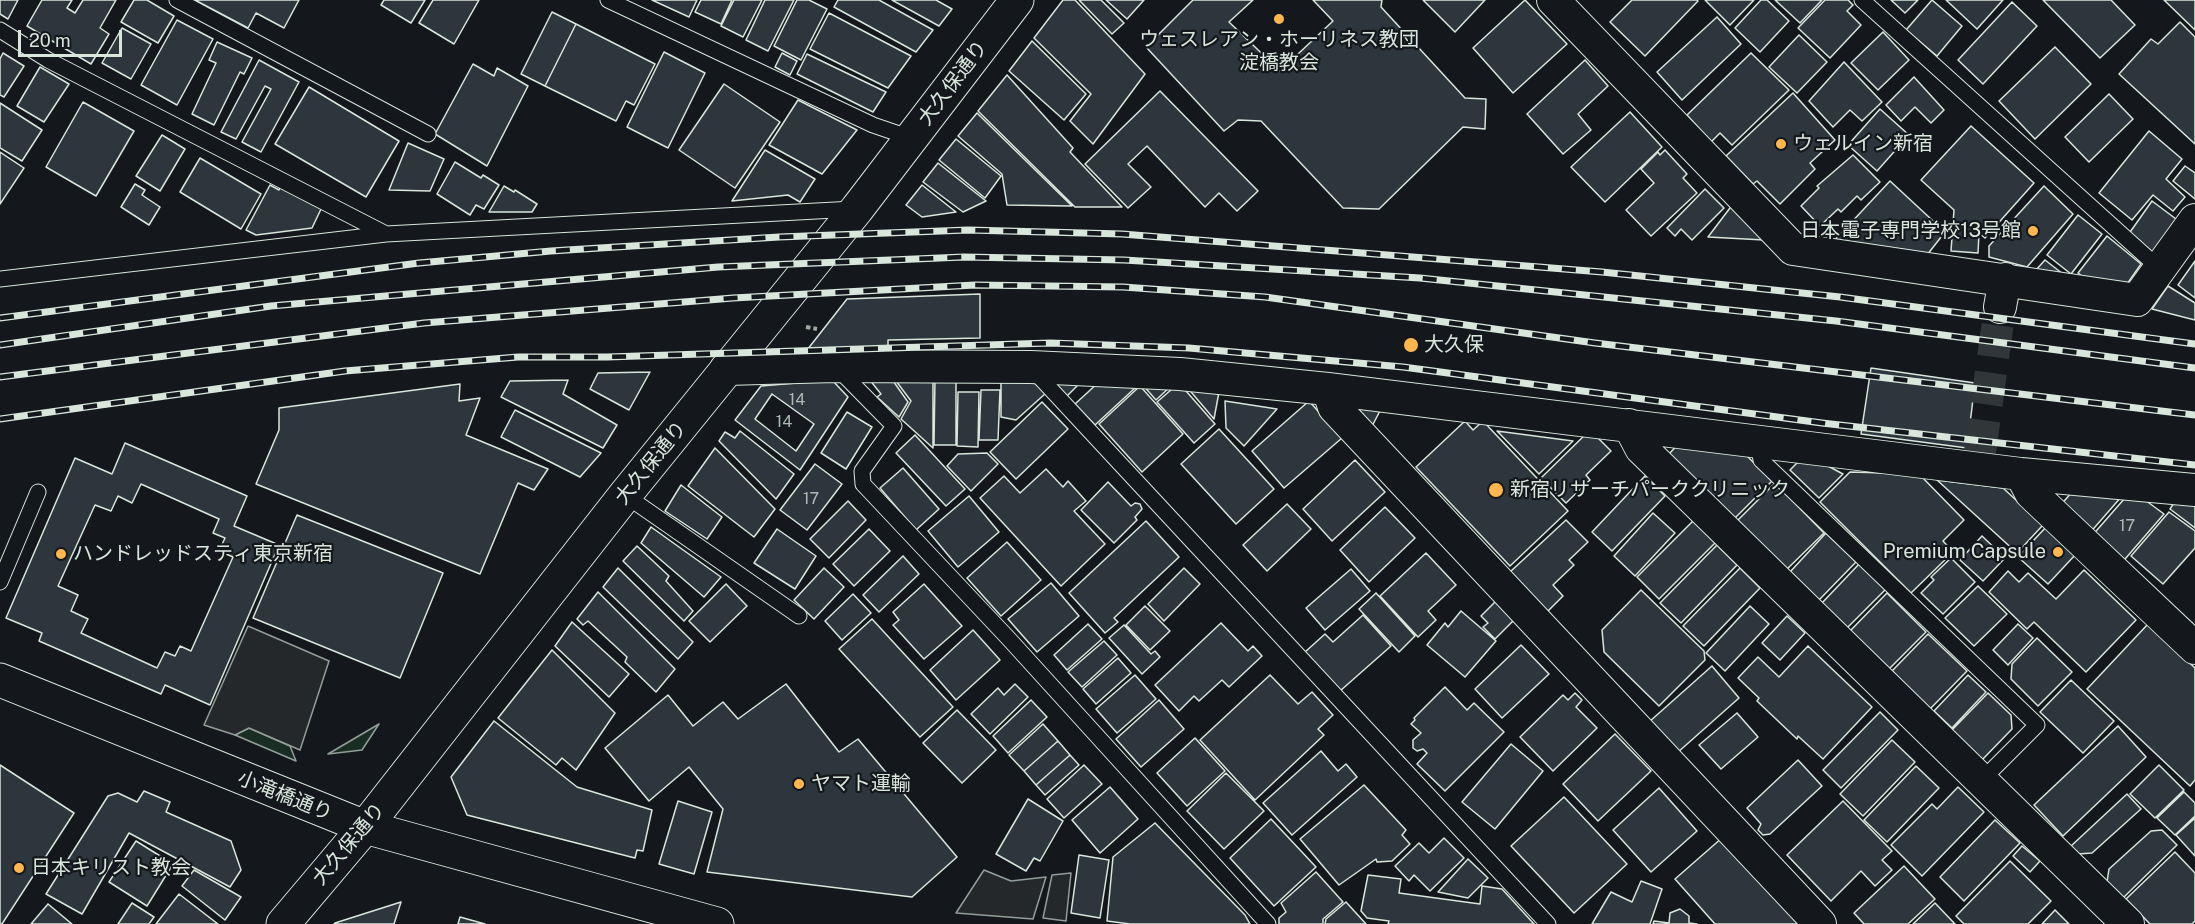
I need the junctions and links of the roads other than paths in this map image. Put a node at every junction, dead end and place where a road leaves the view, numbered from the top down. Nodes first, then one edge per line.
1 (177, 0) edge
2 (608, 0) edge
3 (1017, 0) edge
4 (1553, 0) edge
5 (1862, 0) edge
6 (0, 30) edge
7 (428, 134) dead end
8 (911, 138) junction
9 (857, 209) junction
10 (2195, 220) edge
11 (386, 234) junction
12 (0, 265) edge
13 (2160, 269) junction
14 (17, 276) junction
15 (0, 279) edge
16 (837, 363) junction
17 (1031, 367) junction
18 (726, 369) junction
19 (1328, 389) junction
20 (1629, 425) junction
21 (1758, 442) junction
22 (2021, 474) junction
23 (2195, 490) edge
24 (38, 492) dead end
25 (625, 495) junction
26 (0, 582) edge
27 (800, 616) dead end
28 (2195, 648) edge
29 (0, 680) edge
30 (1983, 779) junction
31 (365, 827) junction
32 (283, 924) edge
33 (717, 924) edge
34 (1268, 924) edge
35 (1548, 924) edge
36 (1820, 924) edge
37 (2128, 924) edge

1 - 7 lane
2 - 8 lane
3 - 8 main road, 大久保通り
4 - 13 street
5 - 13 lane
6 - 11 lane
8 - 9 main road, 大久保通り
9 - 11 lane
9 - 18 main road, 大久保通り
10 - 13 street
11 - 14 lane
12 - 14 lane
14 - 15 lane
16 - 17 street
16 - 18 street
16 - 34 lane
17 - 19 street
17 - 35 lane
18 - 25 main road, 大久保通り
19 - 20 street
19 - 36 street
20 - 21 street
20 - 30 street
21 - 22 street
21 - 30 lane
22 - 23 street
22 - 28 street
24 - 26 lane
25 - 27 lane
25 - 31 main road, 大久保通り
29 - 31 main road, 小滝橋通り
30 - 37 street
31 - 32 main road, 大久保通り
31 - 33 main road, 小滝橋通り

